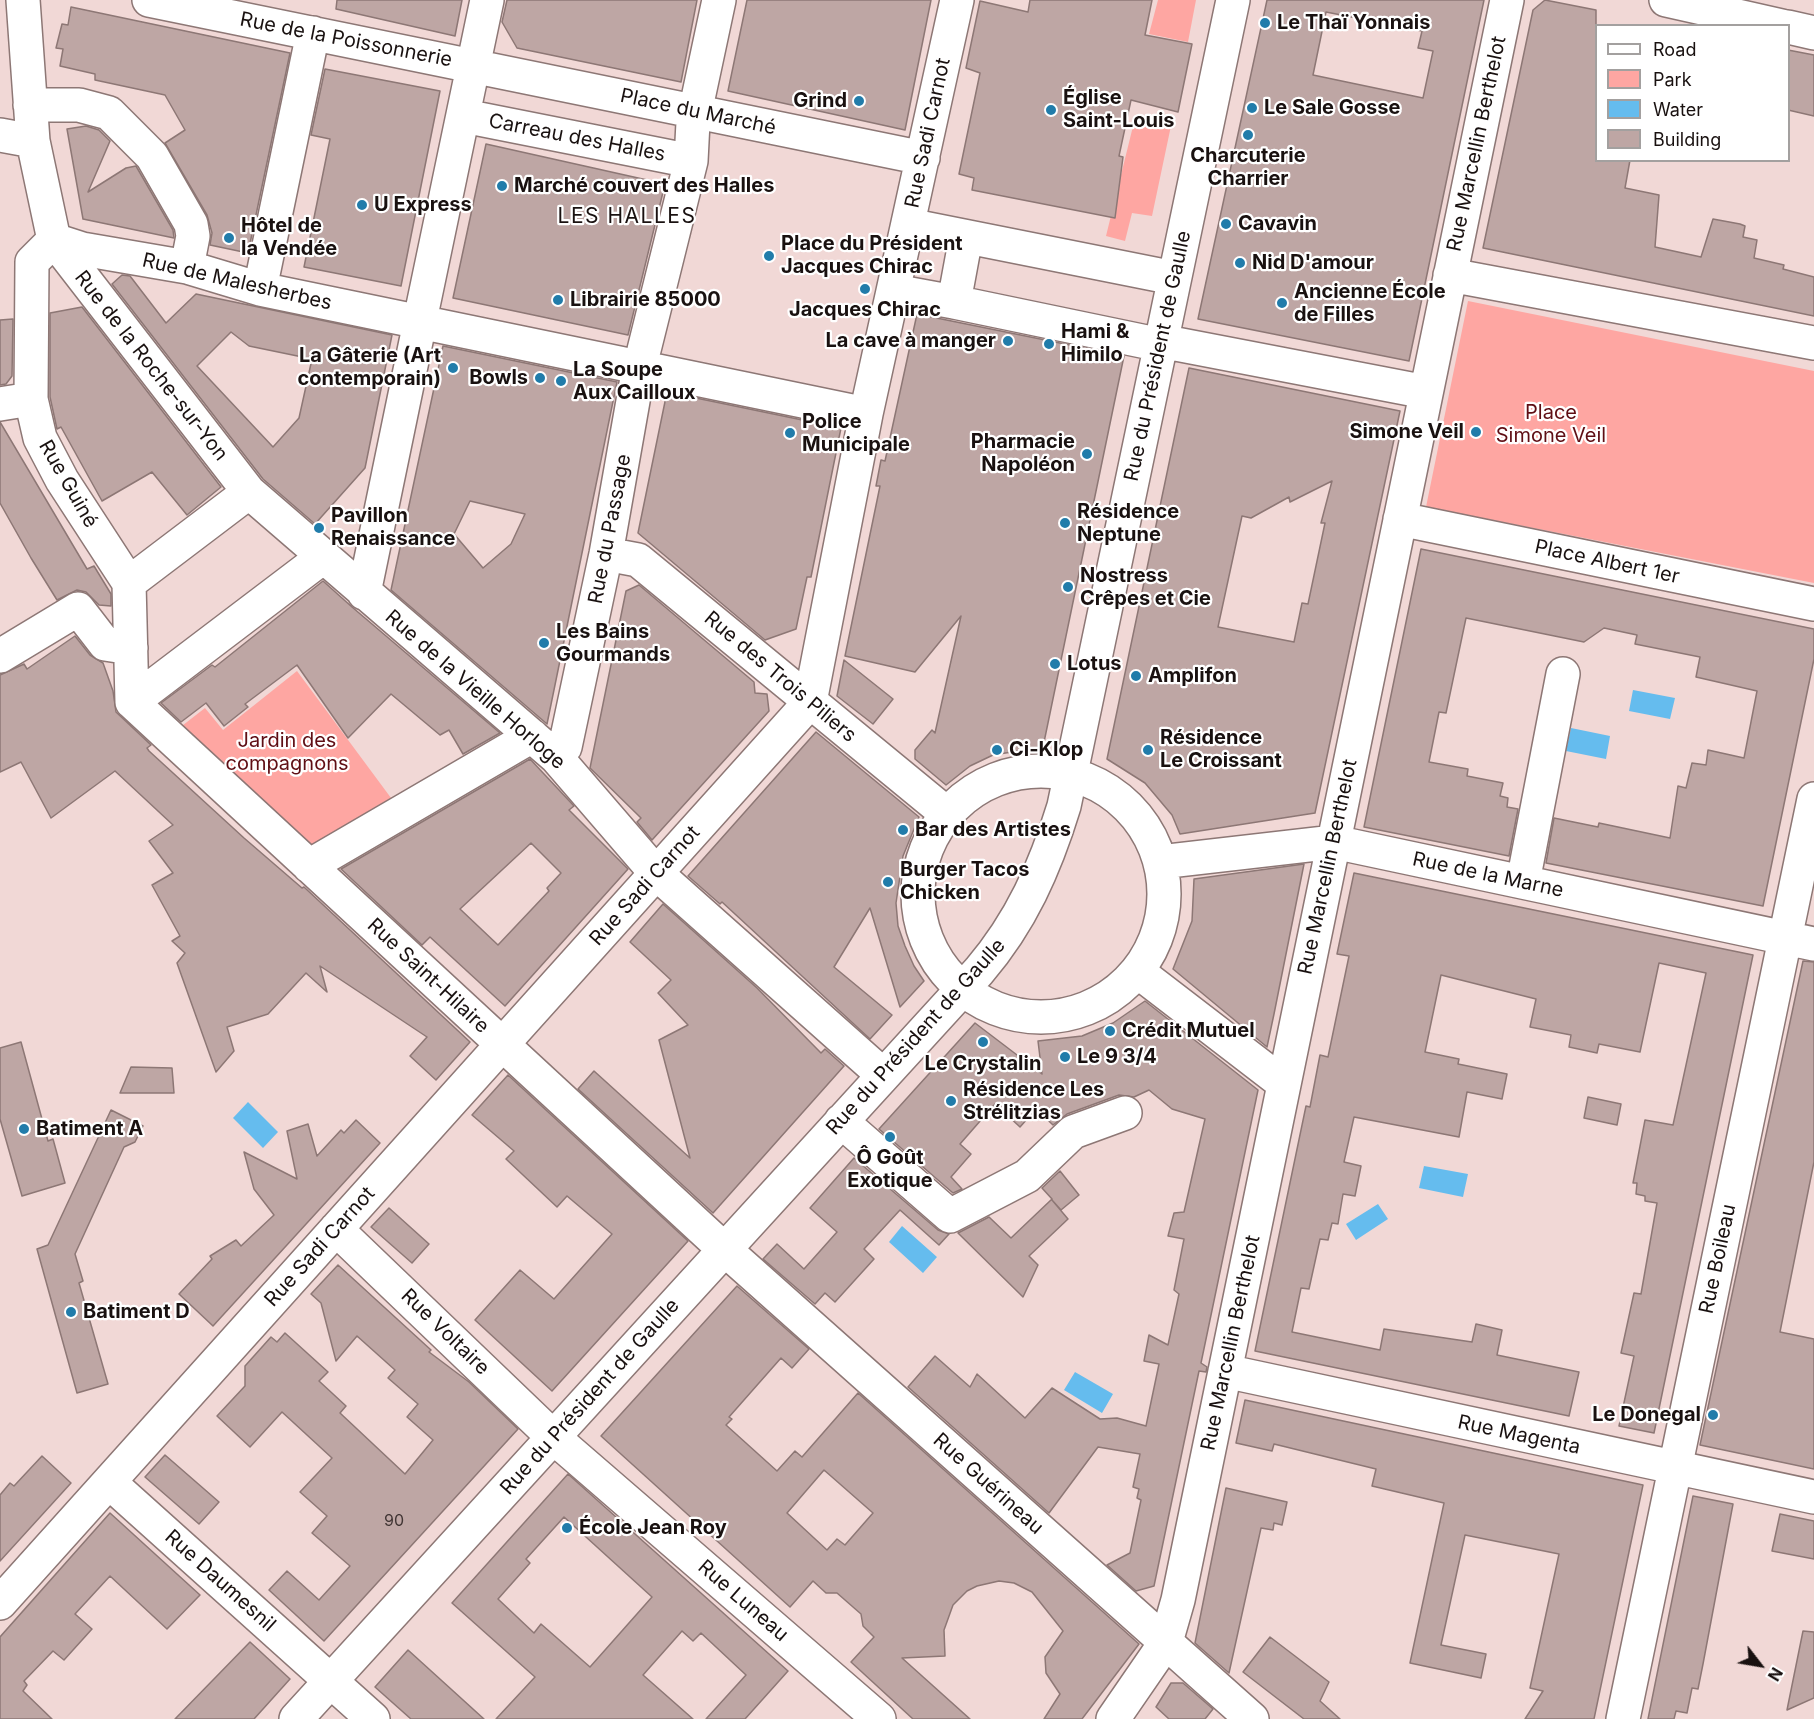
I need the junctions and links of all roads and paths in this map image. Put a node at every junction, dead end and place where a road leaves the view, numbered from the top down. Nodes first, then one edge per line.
1 (23, 0) edge
2 (149, 0) edge
3 (487, 0) edge
4 (719, 0) edge
5 (957, 0) edge
6 (1233, 0) edge
7 (1507, 0) edge
8 (1666, 0) edge
9 (1773, 24) edge
10 (1790, 27) edge
11 (314, 33) junction
12 (1814, 33) edge
13 (474, 65) junction
14 (30, 105) junction
15 (696, 111) junction
16 (464, 116) junction
17 (0, 135) edge
18 (33, 141) junction
19 (923, 158) junction
20 (691, 161) junction
21 (908, 225) junction
22 (966, 237) junction
23 (54, 240) junction
24 (187, 267) junction
25 (1450, 275) junction
26 (1174, 278) junction
27 (260, 289) junction
28 (894, 291) junction
29 (954, 302) junction
30 (421, 314) junction
31 (1127, 319) dead end
32 (1163, 336) junction
33 (1814, 343) edge
34 (642, 358) junction
35 (1426, 392) junction
36 (15, 401) edge
37 (866, 414) junction
38 (249, 492) junction
39 (1400, 519) junction
40 (606, 554) junction
41 (323, 557) junction
42 (129, 583) junction
43 (364, 593) junction
44 (1814, 604) edge
45 (131, 648) junction
46 (0, 656) edge
47 (1563, 674) dead end
48 (132, 702) junction
49 (810, 702) junction
50 (544, 746) junction
51 (1070, 774) junction
52 (1814, 799) edge
53 (946, 814) junction
54 (1334, 842) junction
55 (1160, 862) junction
56 (309, 866) junction
57 (656, 873) junction
58 (1523, 882) junction
59 (1799, 941) edge
60 (1137, 971) junction
61 (962, 988) junction
62 (502, 1044) junction
63 (884, 1075) junction
64 (1284, 1084) junction
65 (1125, 1113) dead end
66 (841, 1121) junction
67 (336, 1229) junction
68 (724, 1249) junction
69 (1225, 1371) junction
70 (553, 1437) junction
71 (1675, 1469) junction
72 (109, 1482) junction
73 (1814, 1497) edge
74 (0, 1603) edge
75 (1166, 1642) junction
76 (331, 1680) junction
77 (296, 1719) edge
78 (373, 1719) edge
79 (879, 1719) edge
80 (1113, 1719) edge
81 (1252, 1719) edge
82 (1623, 1719) edge

1 - 14 street
2 - 11 street, Rue de la Poissonnerie
3 - 13 street, Carreau des Halles
4 - 15 street, Carreau des Halles
5 - 19 street, Rue Sadi Carnot
6 - 26 street, Rue du Président de Gaulle
7 - 25 street, Rue Marcellin Berthelot
8 - 9 street
10 - 12 street
11 - 13 street, Rue de la Poissonnerie
11 - 27 street
13 - 15 street, Place du Marché
13 - 16 street, Carreau des Halles
14 - 18 street
14 - 24 street
15 - 19 street, Place du Marché
15 - 20 street, Carreau des Halles
16 - 20 street, Carreau des Halles
16 - 30 street, Carreau des Halles
17 - 18 street
18 - 23 street
19 - 21 street, Rue Sadi Carnot
20 - 34 street, Carreau des Halles
21 - 22 street
21 - 28 street, Rue Sadi Carnot
22 - 26 street
22 - 29 street
23 - 24 street, Rue de Malesherbes
23 - 36 street, Rue Guiné
23 - 38 street, Rue de la Roche-sur-Yon
24 - 27 street, Rue de Malesherbes
25 - 33 street
25 - 35 street, Rue Marcellin Berthelot
26 - 32 street, Rue du Président de Gaulle
27 - 30 street, Rue de Malesherbes
28 - 29 street
28 - 37 street, Rue Sadi Carnot
29 - 32 street
30 - 34 street
30 - 43 street, Carreau des Halles
31 - 32 street
32 - 35 street
32 - 51 street, Rue du Président de Gaulle
34 - 37 street
34 - 40 street, Rue du Passage
35 - 39 street, Rue Marcellin Berthelot
36 - 42 street, Rue Guiné
37 - 49 street, Rue Sadi Carnot
38 - 41 street, Rue de la Roche-sur-Yon
38 - 42 street
39 - 44 street, Place Albert 1er
39 - 54 street, Rue Marcellin Berthelot
40 - 49 street, Rue des Trois Piliers
40 - 50 street, Rue du Passage
41 - 43 street, Rue de la Vieille Horloge
41 - 48 street
42 - 45 street
43 - 50 street, Rue de la Vieille Horloge
45 - 46 street
45 - 48 street
47 - 58 street
48 - 56 street, Rue Saint-Hilaire
49 - 53 street, Rue des Trois Piliers
49 - 57 street, Rue Sadi Carnot
50 - 56 street
50 - 57 street, Rue de la Vieille Horloge
51 - 53 street
51 - 55 street
51 - 61 street, Rue du Président de Gaulle
52 - 59 street, Rue Boileau
53 - 61 street
54 - 55 street, Rue de la Marne
54 - 58 street, Rue de la Marne
54 - 64 street, Rue Marcellin Berthelot
55 - 60 street
56 - 62 street, Rue Saint-Hilaire
57 - 62 street, Rue Sadi Carnot
57 - 63 street, Rue de la Vieille Horloge
58 - 59 street, Rue de la Marne
59 - 71 street, Rue Boileau
60 - 61 street
60 - 64 street
61 - 63 street, Rue du Président de Gaulle
62 - 67 street, Rue Sadi Carnot
62 - 68 street, Rue Saint-Hilaire
63 - 66 street, Rue du Président de Gaulle
64 - 69 street, Rue Marcellin Berthelot
65 - 66 street
66 - 68 street, Rue du Président de Gaulle
67 - 70 street, Rue Voltaire
67 - 72 street, Rue Sadi Carnot
68 - 70 street, Rue du Président de Gaulle
68 - 75 street, Rue Guérineau
69 - 71 street, Rue Magenta
69 - 75 street, Rue Marcellin Berthelot
70 - 76 street, Rue du Président de Gaulle
70 - 79 street, Rue Luneau
71 - 73 street, Rue Magenta
71 - 82 street, Rue Boileau
72 - 74 street, Rue Sadi Carnot
72 - 76 street, Rue Daumesnil
75 - 80 street, Rue Marcellin Berthelot
75 - 81 street, Rue Guérineau
76 - 77 street, Rue du Président de Gaulle
76 - 78 street, Rue Daumesnil

